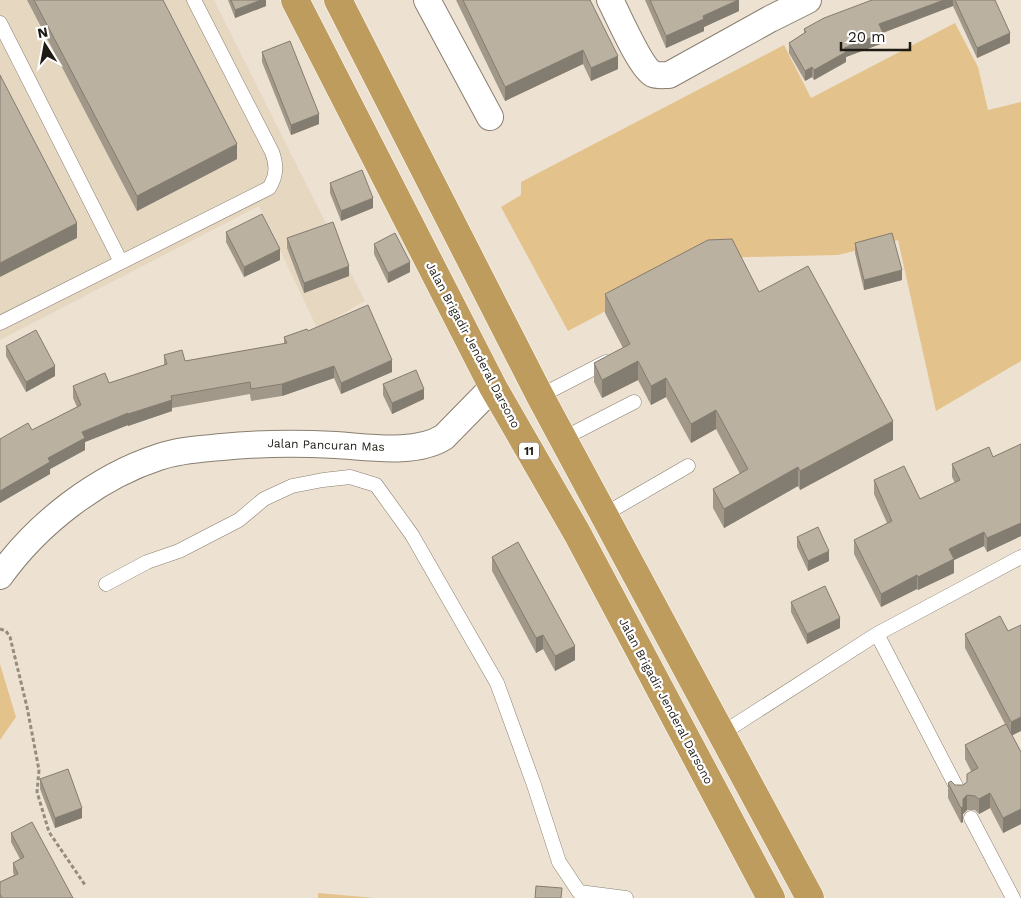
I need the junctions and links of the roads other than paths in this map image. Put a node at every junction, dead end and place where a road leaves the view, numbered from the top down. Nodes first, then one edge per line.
1 (194, 0) edge
2 (295, 0) edge
3 (338, 0) edge
4 (427, 0) edge
5 (610, 0) edge
6 (808, 0) edge
7 (764, 10) edge
8 (0, 23) edge
9 (490, 117) dead end
10 (121, 262) junction
11 (0, 324) edge
12 (606, 362) edge
13 (493, 387) junction
14 (540, 396) junction
15 (634, 402) dead end
16 (564, 438) junction
17 (688, 466) dead end
18 (605, 514) junction
19 (1021, 557) edge
20 (0, 576) edge
21 (106, 584) dead end
22 (878, 634) junction
23 (721, 734) junction
24 (692, 750) junction
25 (959, 792) edge
26 (972, 818) dead end
27 (626, 898) edge
28 (770, 898) edge
29 (810, 898) edge
30 (1013, 898) edge

1 - 10 lane
2 - 13 highway, Jalan Brigadir Jenderal Darsono / 11
3 - 14 highway
4 - 9 street
5 - 7 street
6 - 7 street
8 - 10 lane
10 - 11 lane
12 - 14 lane
13 - 20 street, Jalan Pancuran Mas
13 - 24 highway, Jalan Brigadir Jenderal Darsono / 11
14 - 16 highway
15 - 16 lane
16 - 18 highway
17 - 18 lane
18 - 23 highway
19 - 22 lane
21 - 27 lane
22 - 23 lane
22 - 25 lane
23 - 24 highway
23 - 29 highway
24 - 28 highway, Jalan Brigadir Jenderal Darsono / 11
26 - 30 lane

